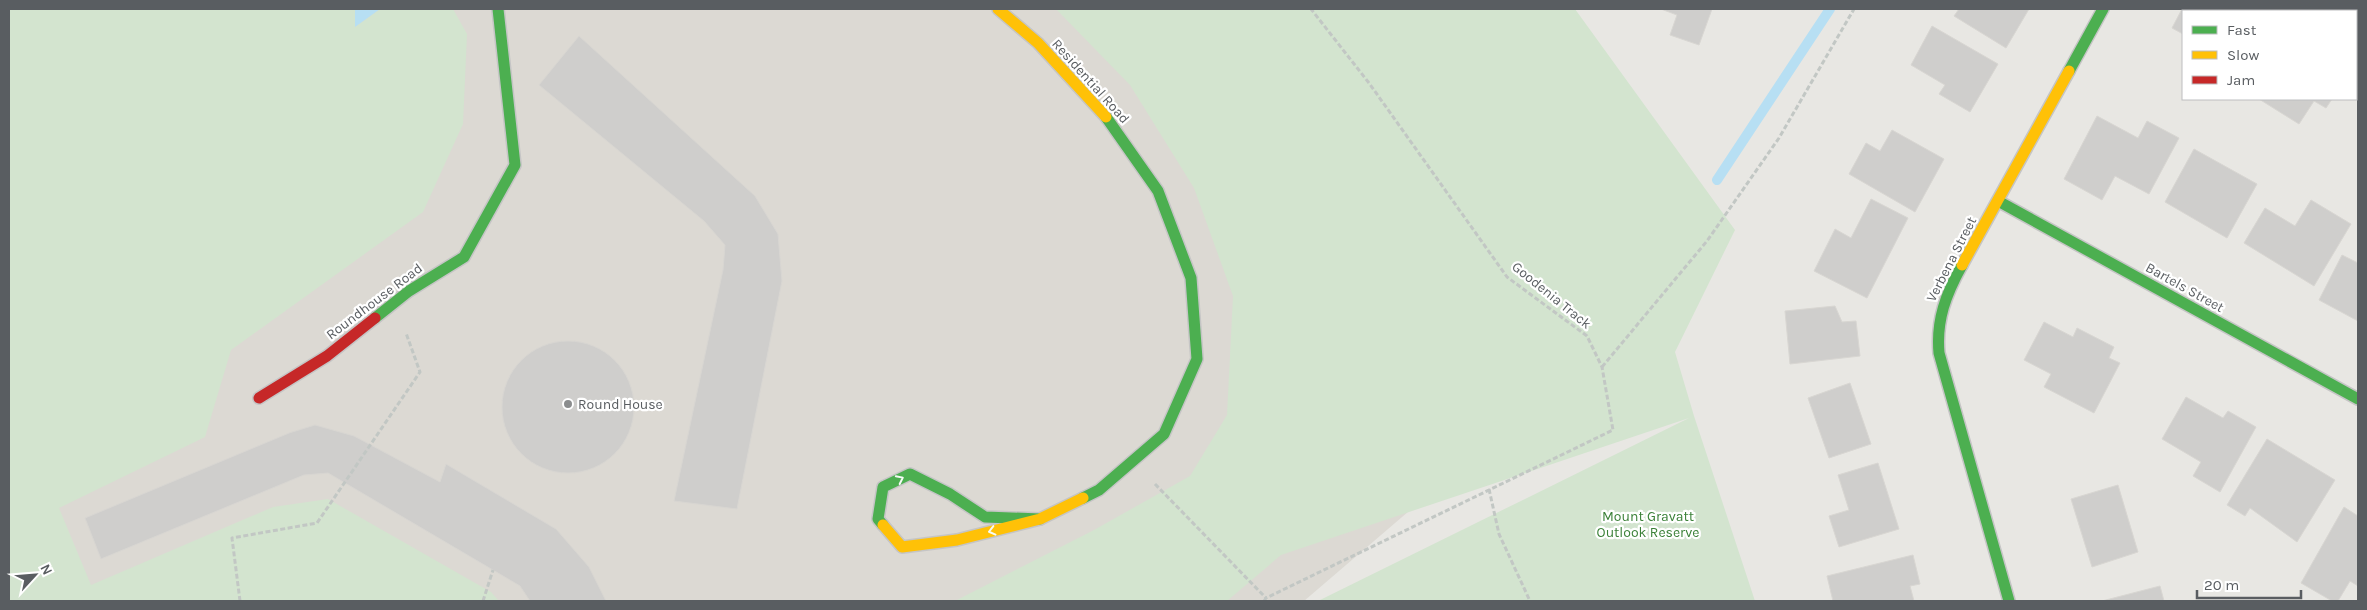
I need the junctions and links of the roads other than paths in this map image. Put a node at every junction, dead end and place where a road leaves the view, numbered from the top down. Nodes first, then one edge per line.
1 (498, 9) edge
2 (998, 9) edge
3 (2103, 9) edge
4 (1998, 201) junction
5 (259, 398) dead end
6 (2358, 399) edge
7 (1040, 519) junction
8 (2009, 601) edge

1 - 5 street, Roundhouse Road
2 - 7 street, Residential Road
3 - 4 street, Verbena Street
4 - 6 street, Bartels Street
4 - 8 street, Verbena Street
7 -> 7 street, Residential Road

